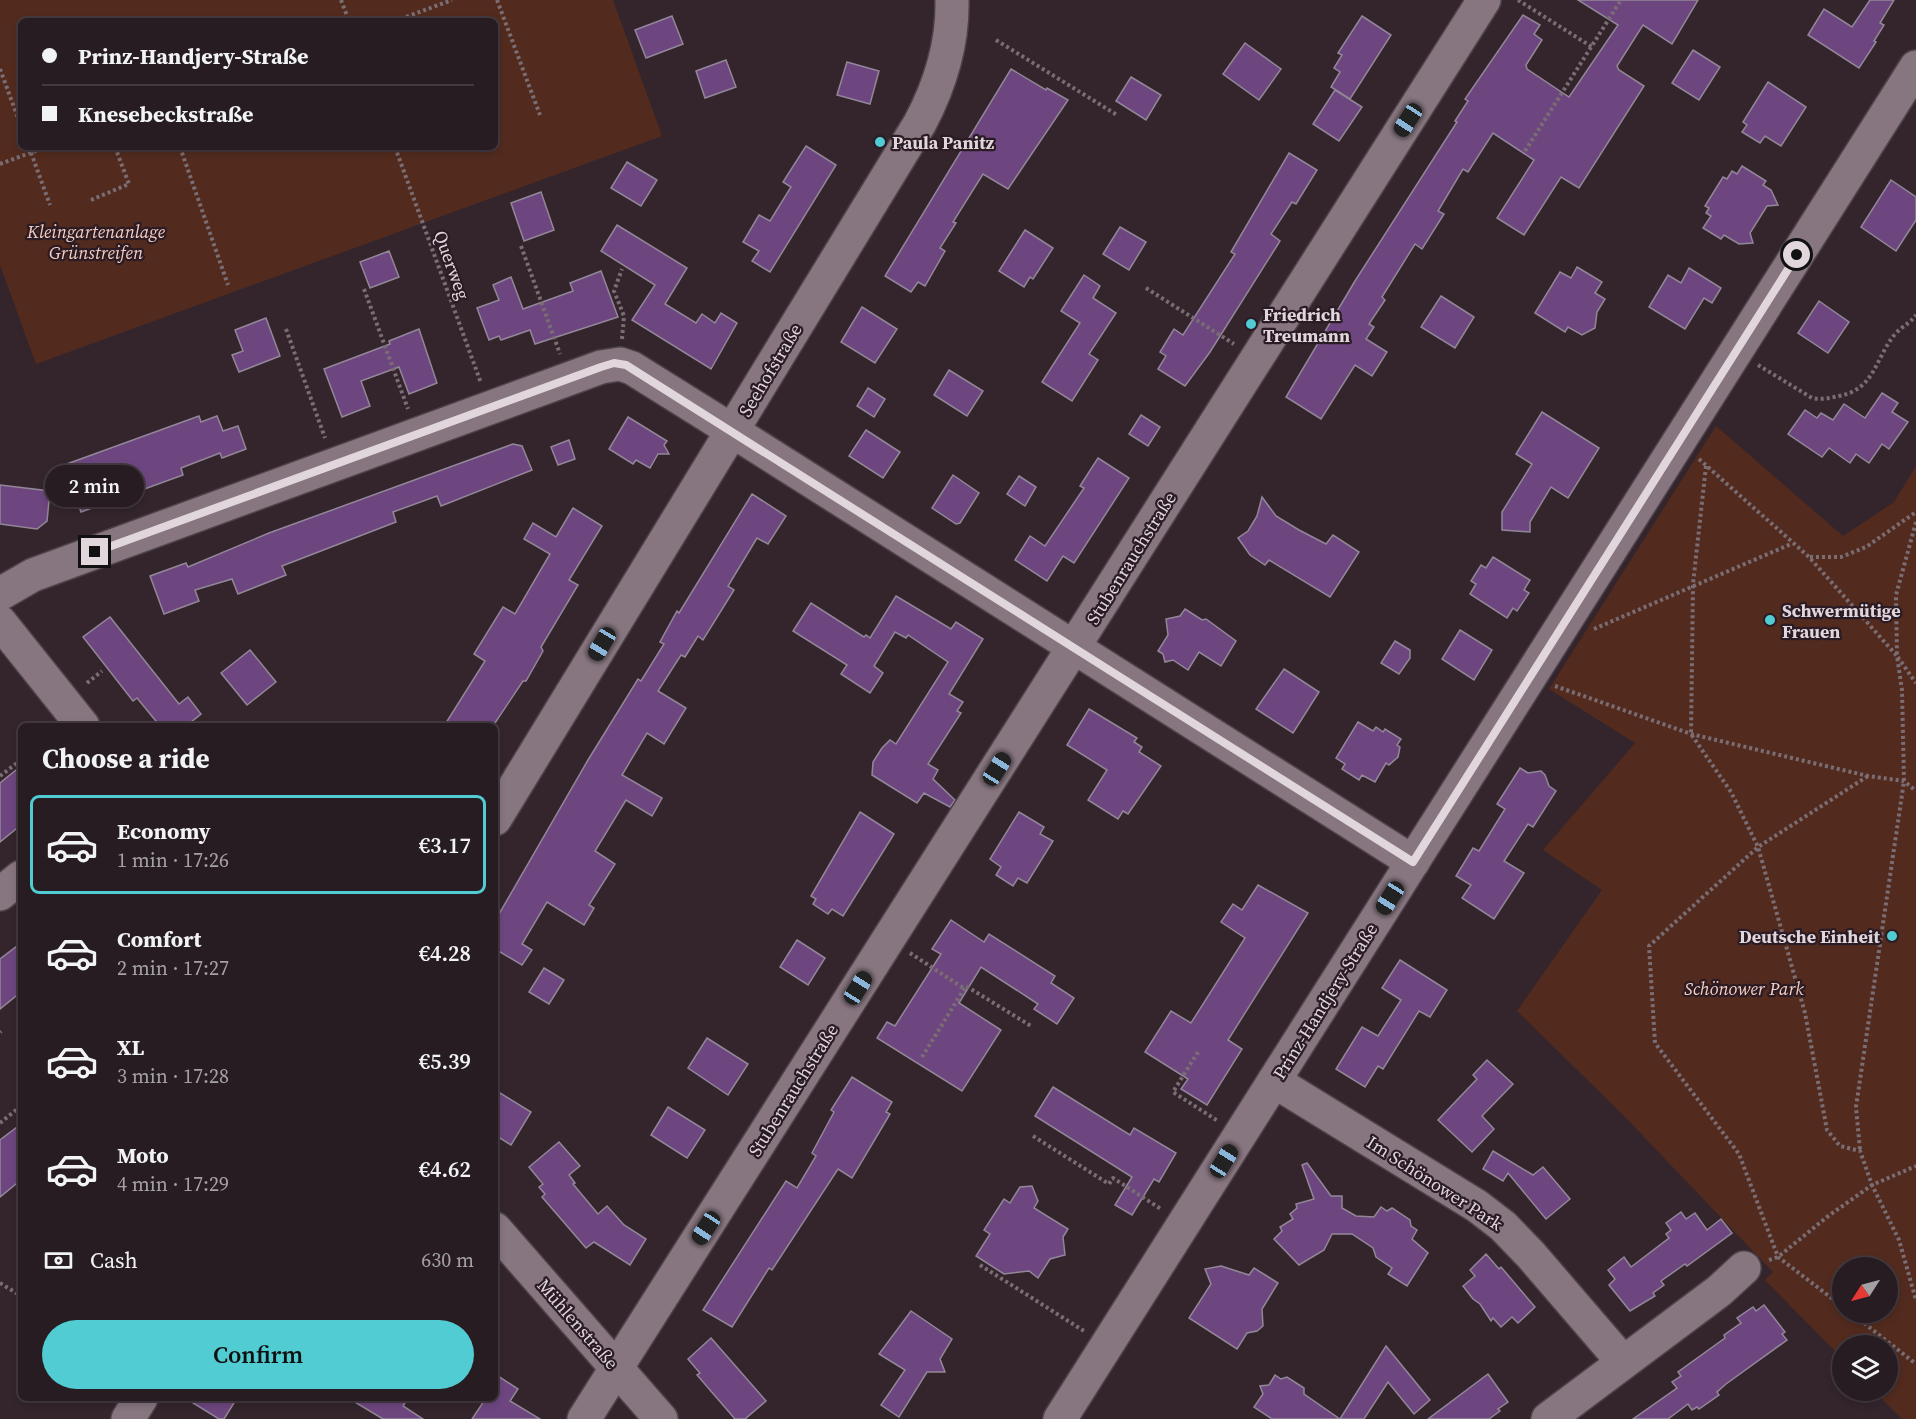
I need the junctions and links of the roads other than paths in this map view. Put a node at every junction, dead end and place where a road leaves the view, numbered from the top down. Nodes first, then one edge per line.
1 (952, 0) edge
2 (1484, 0) edge
3 (1916, 67) edge
4 (732, 431) junction
5 (0, 594) edge
6 (0, 622) edge
7 (1074, 647) junction
8 (81, 723) edge
9 (498, 814) edge
10 (1413, 862) junction
11 (18, 880) edge
12 (0, 894) edge
13 (1274, 1081) junction
14 (498, 1232) edge
15 (1744, 1268) road end
16 (1623, 1362) junction
17 (616, 1368) junction
18 (139, 1401) edge
19 (128, 1419) edge
20 (584, 1419) edge
21 (661, 1419) edge
22 (1060, 1419) edge
23 (1548, 1419) edge

1 - 4 street, Seehofstraße
2 - 7 street, Stubenrauchstraße
3 - 10 street, Prinz-Handjery-Straße
4 - 5 street
4 - 7 street
4 - 9 street, Seehofstraße
6 - 8 street
7 - 10 street
7 - 17 street, Stubenrauchstraße
10 - 13 street, Prinz-Handjery-Straße
11 - 12 street
13 - 16 street, Im Schönower Park
13 - 22 street, Prinz-Handjery-Straße
14 - 17 street, Mühlenstraße
15 - 16 street
16 - 23 street
17 - 20 street, Stubenrauchstraße
17 - 21 street, Mühlenstraße
18 - 19 street

